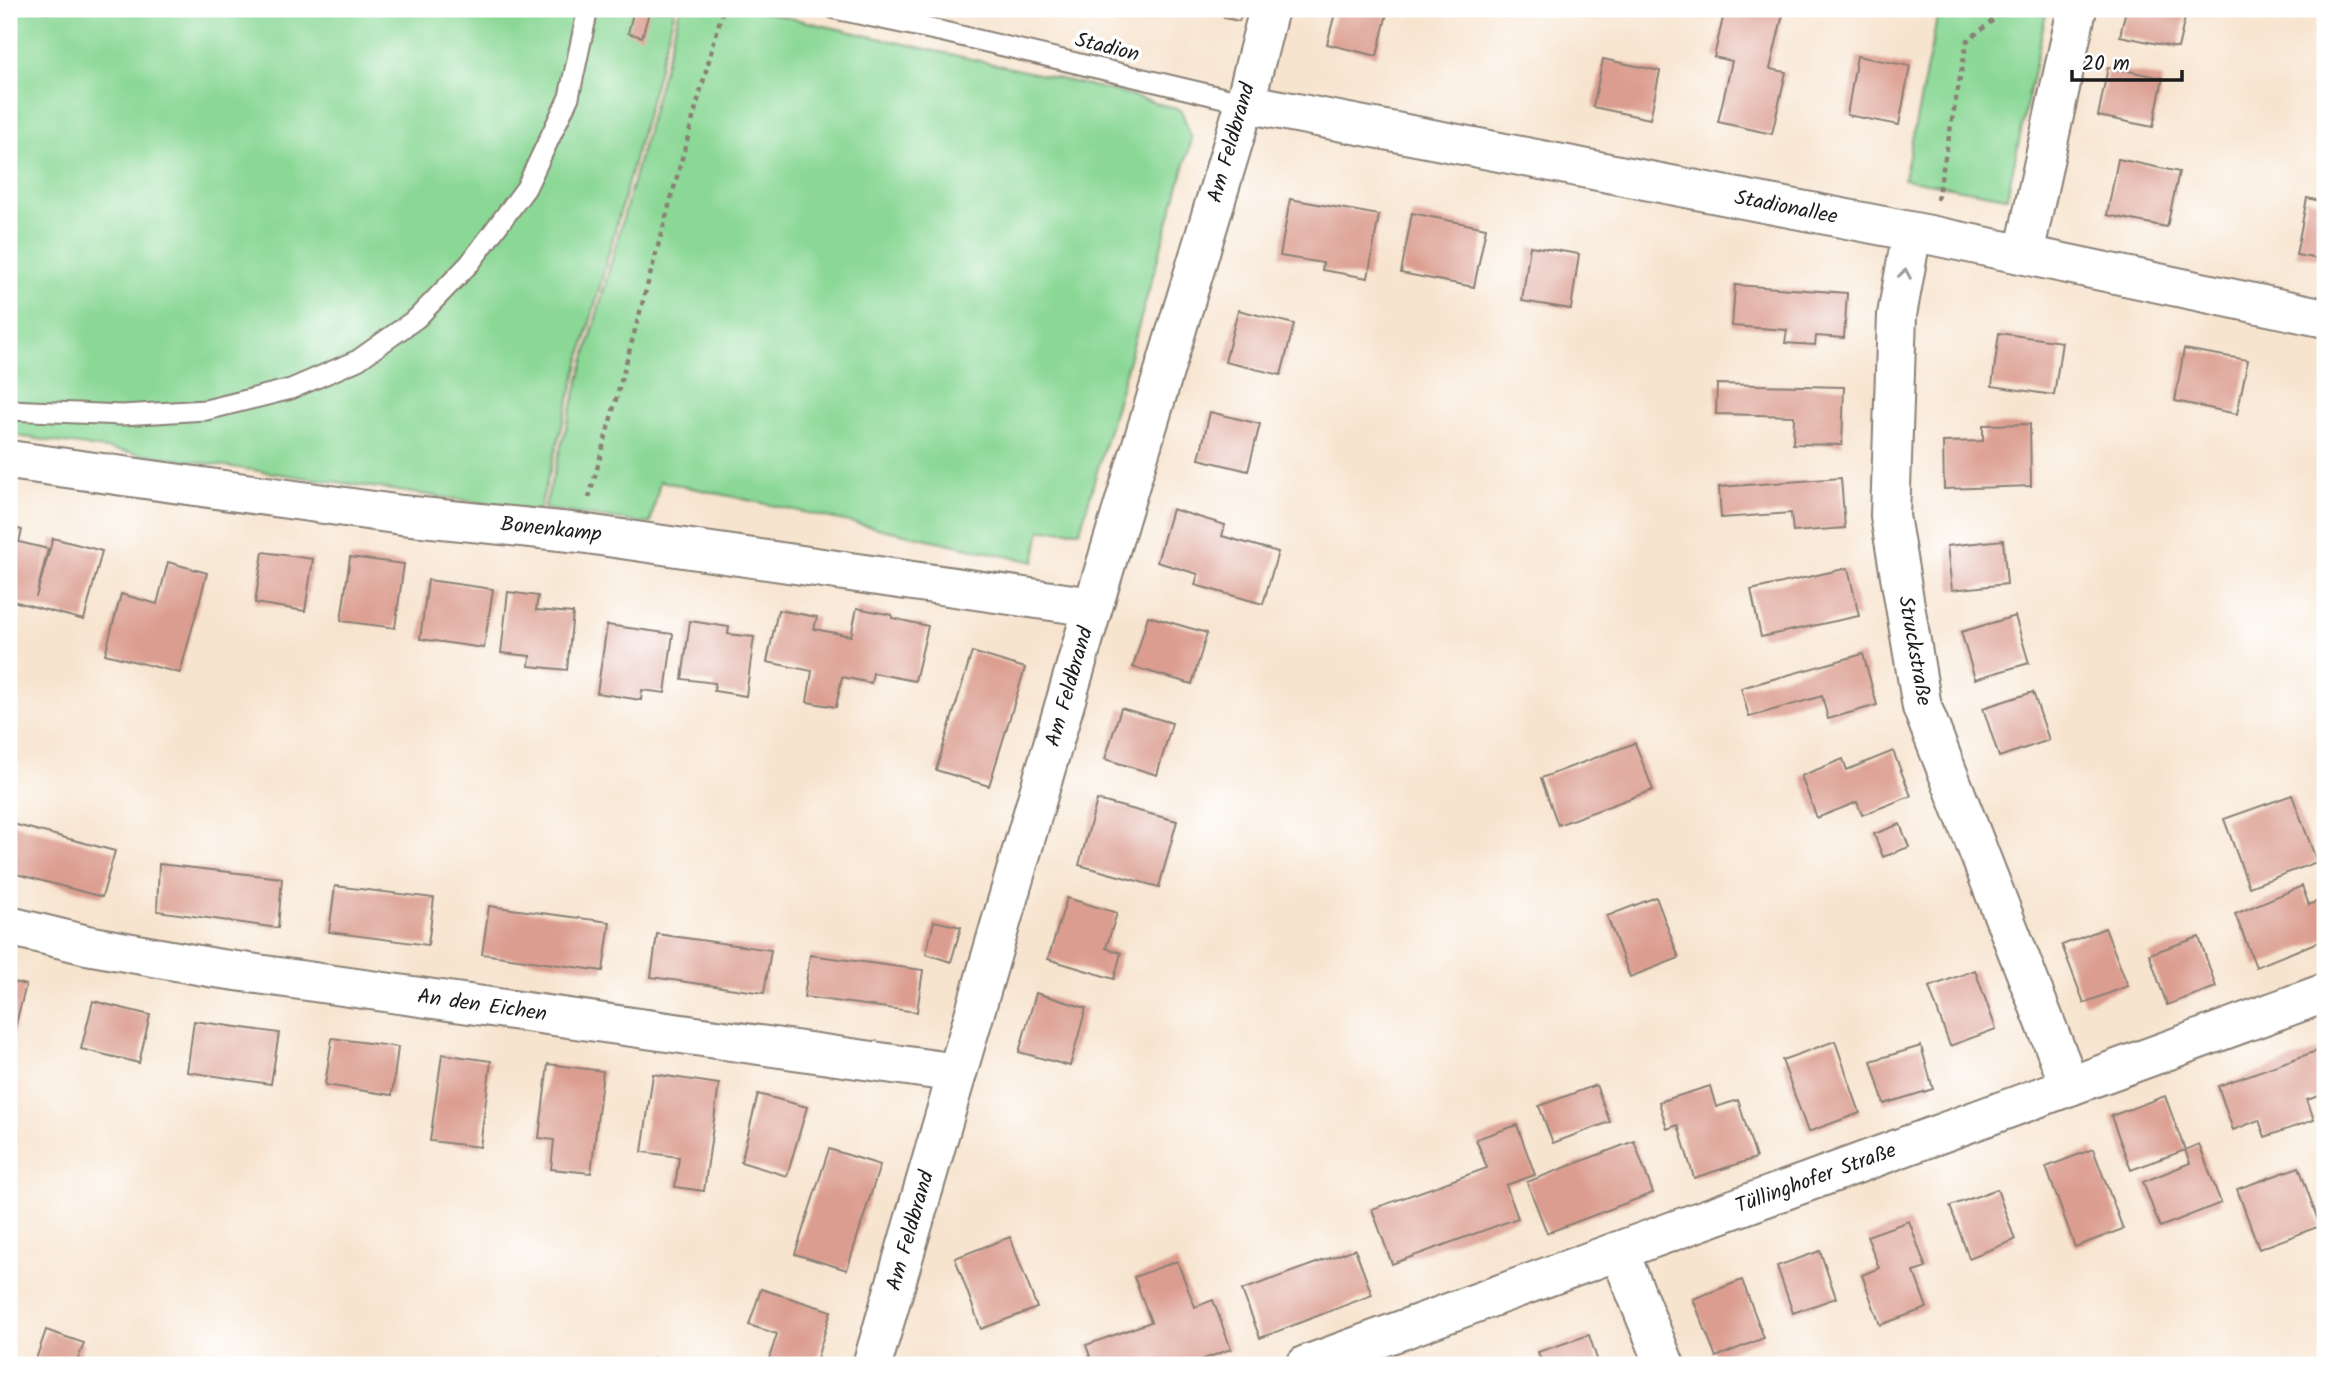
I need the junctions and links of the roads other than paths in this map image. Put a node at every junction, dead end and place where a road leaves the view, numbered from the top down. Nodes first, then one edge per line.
1 (588, 9) edge
2 (835, 9) edge
3 (1269, 9) edge
4 (2077, 9) edge
5 (1245, 103) junction
6 (1921, 233) junction
7 (2024, 254) junction
8 (2325, 318) edge
9 (9, 410) edge
10 (9, 460) edge
11 (1093, 607) junction
12 (9, 926) edge
13 (2325, 993) edge
14 (957, 1073) junction
15 (2070, 1086) junction
16 (1619, 1251) junction
17 (872, 1365) edge
18 (1306, 1365) edge
19 (1665, 1365) edge

1 - 9 lane
2 - 5 lane, Stadion
3 - 5 street, Am Feldbrand
4 - 7 street
5 - 6 street, Stadionallee
5 - 11 street, Am Feldbrand
6 - 7 street, Stadionallee
15 -> 6 street, Struckstraße
7 - 8 street, Stadionallee
10 - 11 street, Bonenkamp
11 - 14 street, Am Feldbrand
12 - 14 street, An den Eichen
13 - 15 street, Tüllinghofer Straße
14 - 17 street, Am Feldbrand
15 - 16 street, Tüllinghofer Straße
16 - 18 street, Tüllinghofer Straße
16 - 19 street

